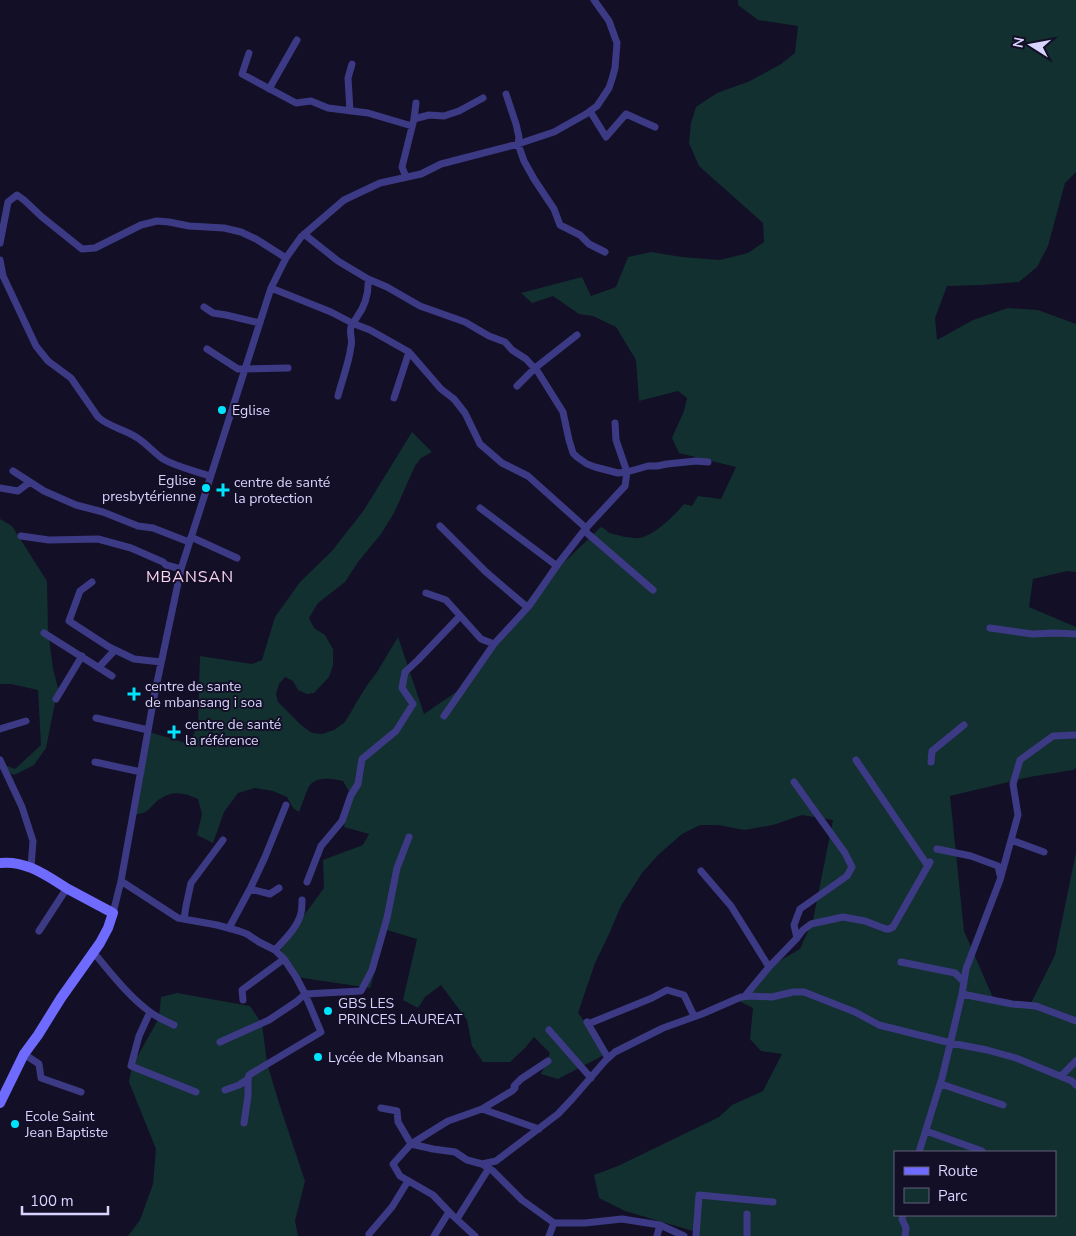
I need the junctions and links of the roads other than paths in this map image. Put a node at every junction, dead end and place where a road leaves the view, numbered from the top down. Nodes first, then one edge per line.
1 (594, 0) edge
2 (297, 40) dead end
3 (249, 54) dead end
4 (352, 64) dead end
5 (269, 89) junction
6 (506, 94) dead end
7 (483, 98) dead end
8 (416, 103) dead end
9 (350, 111) junction
10 (590, 111) junction
11 (413, 123) junction
12 (655, 127) dead end
13 (518, 144) junction
14 (406, 177) junction
15 (304, 234) junction
16 (0, 243) edge
17 (605, 252) dead end
18 (286, 258) junction
19 (0, 260) edge
20 (368, 280) junction
21 (271, 288) junction
22 (204, 307) dead end
23 (260, 323) junction
24 (352, 323) junction
25 (577, 335) dead end
26 (207, 349) dead end
27 (409, 352) junction
28 (288, 368) dead end
29 (535, 368) junction
30 (245, 369) junction
31 (517, 386) dead end
32 (338, 396) dead end
33 (394, 398) dead end
34 (615, 423) dead end
35 (708, 462) dead end
36 (13, 471) dead end
37 (627, 472) junction
38 (210, 476) junction
39 (30, 482) junction
40 (0, 488) edge
41 (480, 508) dead end
42 (440, 526) dead end
43 (586, 528) junction
44 (21, 536) dead end
45 (190, 540) junction
46 (237, 558) dead end
47 (557, 566) junction
48 (180, 569) junction
49 (92, 582) dead end
50 (653, 590) dead end
51 (426, 593) dead end
52 (527, 608) junction
53 (460, 616) junction
54 (990, 628) dead end
55 (44, 633) dead end
56 (1076, 634) edge
57 (494, 644) junction
58 (115, 650) junction
59 (82, 656) junction
60 (161, 662) junction
61 (99, 667) junction
62 (112, 676) dead end
63 (56, 699) dead end
64 (444, 716) dead end
65 (96, 718) dead end
66 (26, 721) dead end
67 (964, 724) dead end
68 (0, 729) edge
69 (148, 730) junction
70 (1076, 735) edge
71 (0, 760) edge
72 (856, 760) dead end
73 (96, 762) dead end
74 (931, 762) dead end
75 (141, 772) junction
76 (794, 782) dead end
77 (286, 805) dead end
78 (409, 837) dead end
79 (223, 840) dead end
80 (1011, 840) junction
81 (937, 849) dead end
82 (1044, 852) dead end
83 (0, 863) edge
84 (31, 868) junction
85 (701, 871) dead end
86 (1001, 877) junction
87 (121, 881) junction
88 (307, 882) dead end
89 (67, 888) junction
90 (279, 888) dead end
91 (250, 889) junction
92 (302, 900) dead end
93 (113, 913) junction
94 (184, 920) junction
95 (229, 928) junction
96 (39, 931) dead end
97 (797, 938) junction
98 (275, 950) junction
99 (94, 953) junction
100 (284, 959) junction
101 (901, 962) dead end
102 (769, 967) junction
103 (964, 982) junction
104 (305, 994) junction
105 (962, 994) junction
106 (745, 996) junction
107 (243, 1000) dead end
108 (150, 1012) junction
109 (694, 1016) junction
110 (1076, 1021) edge
111 (174, 1026) dead end
112 (549, 1030) dead end
113 (220, 1042) dead end
114 (950, 1043) junction
115 (24, 1054) junction
116 (608, 1058) junction
117 (548, 1061) dead end
118 (1076, 1061) edge
119 (1061, 1076) junction
120 (591, 1078) junction
121 (248, 1079) junction
122 (940, 1084) junction
123 (1076, 1085) edge
124 (225, 1090) dead end
125 (81, 1092) dead end
126 (196, 1092) dead end
127 (0, 1103) edge
128 (1003, 1105) dead end
129 (381, 1108) dead end
130 (482, 1109) junction
131 (244, 1123) dead end
132 (539, 1129) junction
133 (926, 1131) junction
134 (411, 1144) junction
135 (919, 1151) edge
136 (982, 1151) dead end
137 (485, 1166) junction
138 (408, 1182) junction
139 (773, 1202) dead end
140 (449, 1212) junction
141 (747, 1214) dead end
142 (903, 1216) edge
143 (458, 1219) junction
144 (554, 1223) junction
145 (660, 1226) junction
146 (369, 1234) dead end
147 (434, 1236) edge
148 (475, 1236) edge
149 (549, 1236) edge
150 (657, 1236) edge
151 (684, 1236) edge
152 (696, 1236) edge
153 (747, 1236) edge
154 (905, 1236) edge

1 - 10 street
2 - 5 street
3 - 5 street
4 - 9 street
5 - 9 street
6 - 13 street
7 - 11 street
8 - 11 street
9 - 11 street
10 - 12 street
10 - 13 street
11 - 14 street
13 - 14 street
13 - 17 street
14 - 15 street
15 - 18 street
15 - 20 street
16 - 18 street
18 - 21 street
19 - 38 street
20 - 24 street
20 - 29 street
21 - 23 street
21 - 24 street
22 - 23 street
23 - 30 street
24 - 27 street
24 - 32 street
25 - 29 street
26 - 30 street
27 - 33 street
27 - 43 street
28 - 30 street
29 - 31 street
29 - 37 street
30 - 38 street
34 - 37 street
35 - 37 street
36 - 39 street
37 - 43 street
38 - 45 street
39 - 40 street
39 - 45 street
41 - 47 street
42 - 52 street
43 - 47 street
43 - 50 street
44 - 48 street
45 - 46 street
45 - 48 street
47 - 52 street
48 - 60 street
49 - 58 street
51 - 53 street
52 - 57 street
53 - 57 street
53 - 88 street
54 - 56 street
55 - 59 street
57 - 64 street
58 - 60 street
58 - 61 street
59 - 61 street
59 - 63 street
60 - 69 street
61 - 62 street
65 - 69 street
66 - 68 street
67 - 74 street
69 - 75 street
70 - 80 street
71 - 84 street
72 - 97 street
73 - 75 street
75 - 87 street
76 - 97 street
77 - 91 street
78 - 104 street
79 - 94 street
80 - 82 street
80 - 86 street
81 - 86 street
83 - 84 street
84 - 89 street
85 - 102 street
86 - 103 street
87 - 93 street
87 - 94 street
89 - 93 street
89 - 96 street
90 - 91 street
91 - 95 street
92 - 98 street
93 - 99 street
94 - 95 street
95 - 98 street
97 - 102 street
98 - 100 street
99 - 108 street
99 - 115 street
100 - 104 street
100 - 107 street
101 - 103 street
102 - 106 street
103 - 105 street
104 - 113 street
104 - 121 street
105 - 110 street
105 - 114 street
106 - 109 street
106 - 114 street
108 - 111 street
108 - 126 street
109 - 116 street
109 - 116 street
112 - 120 street
114 - 119 street
114 - 122 street
115 - 125 street
115 - 127 street
116 - 120 street
117 - 130 street
118 - 119 street
119 - 123 street
120 - 132 street
121 - 124 street
121 - 131 street
122 - 128 street
122 - 133 street
129 - 134 street
130 - 132 street
130 - 134 street
132 - 137 street
133 - 135 street
133 - 136 street
134 - 137 street
134 - 138 street
137 - 143 street
137 - 144 street
138 - 140 street
138 - 146 street
139 - 152 street
140 - 143 street
140 - 147 street
141 - 153 street
142 - 154 street
143 - 148 street
144 - 145 street
144 - 149 street
145 - 150 street
145 - 151 street

